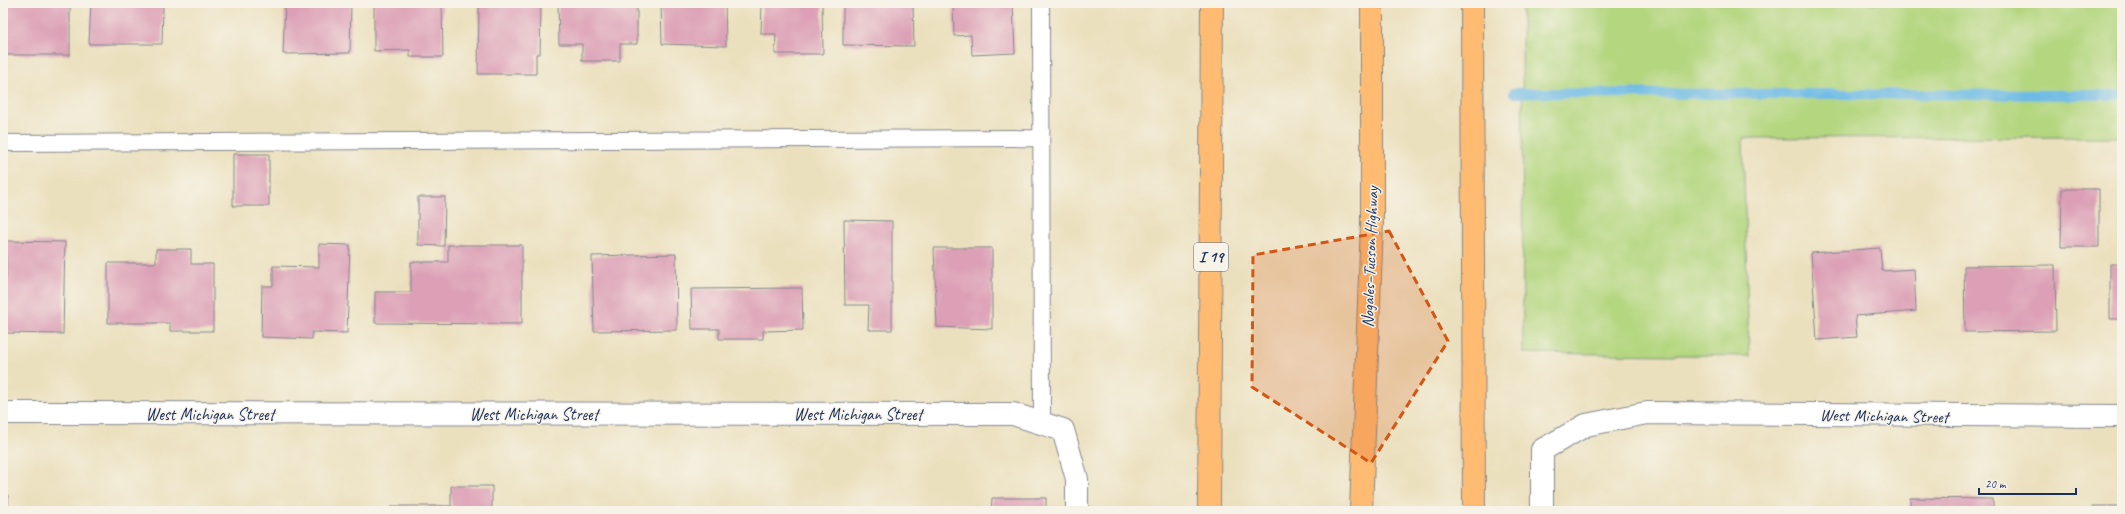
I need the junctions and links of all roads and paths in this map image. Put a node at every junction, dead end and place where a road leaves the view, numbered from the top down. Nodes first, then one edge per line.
1 (1041, 3) edge
2 (1212, 3) edge
3 (1372, 3) edge
4 (1472, 3) edge
5 (1041, 138) junction
6 (3, 143) edge
7 (3, 414) edge
8 (2122, 416) edge
9 (1042, 423) junction
10 (1077, 511) edge
11 (1209, 511) edge
12 (1361, 511) edge
13 (1474, 511) edge
14 (1542, 511) edge

1 - 5 lane
2 - 11 main road, I 19
3 - 12 main road, Nogales–Tucson Highway
4 - 13 main road
5 - 6 lane
5 - 9 lane
7 - 9 street, West Michigan Street
8 - 14 street, West Michigan Street
9 - 10 street, West Michigan Street

